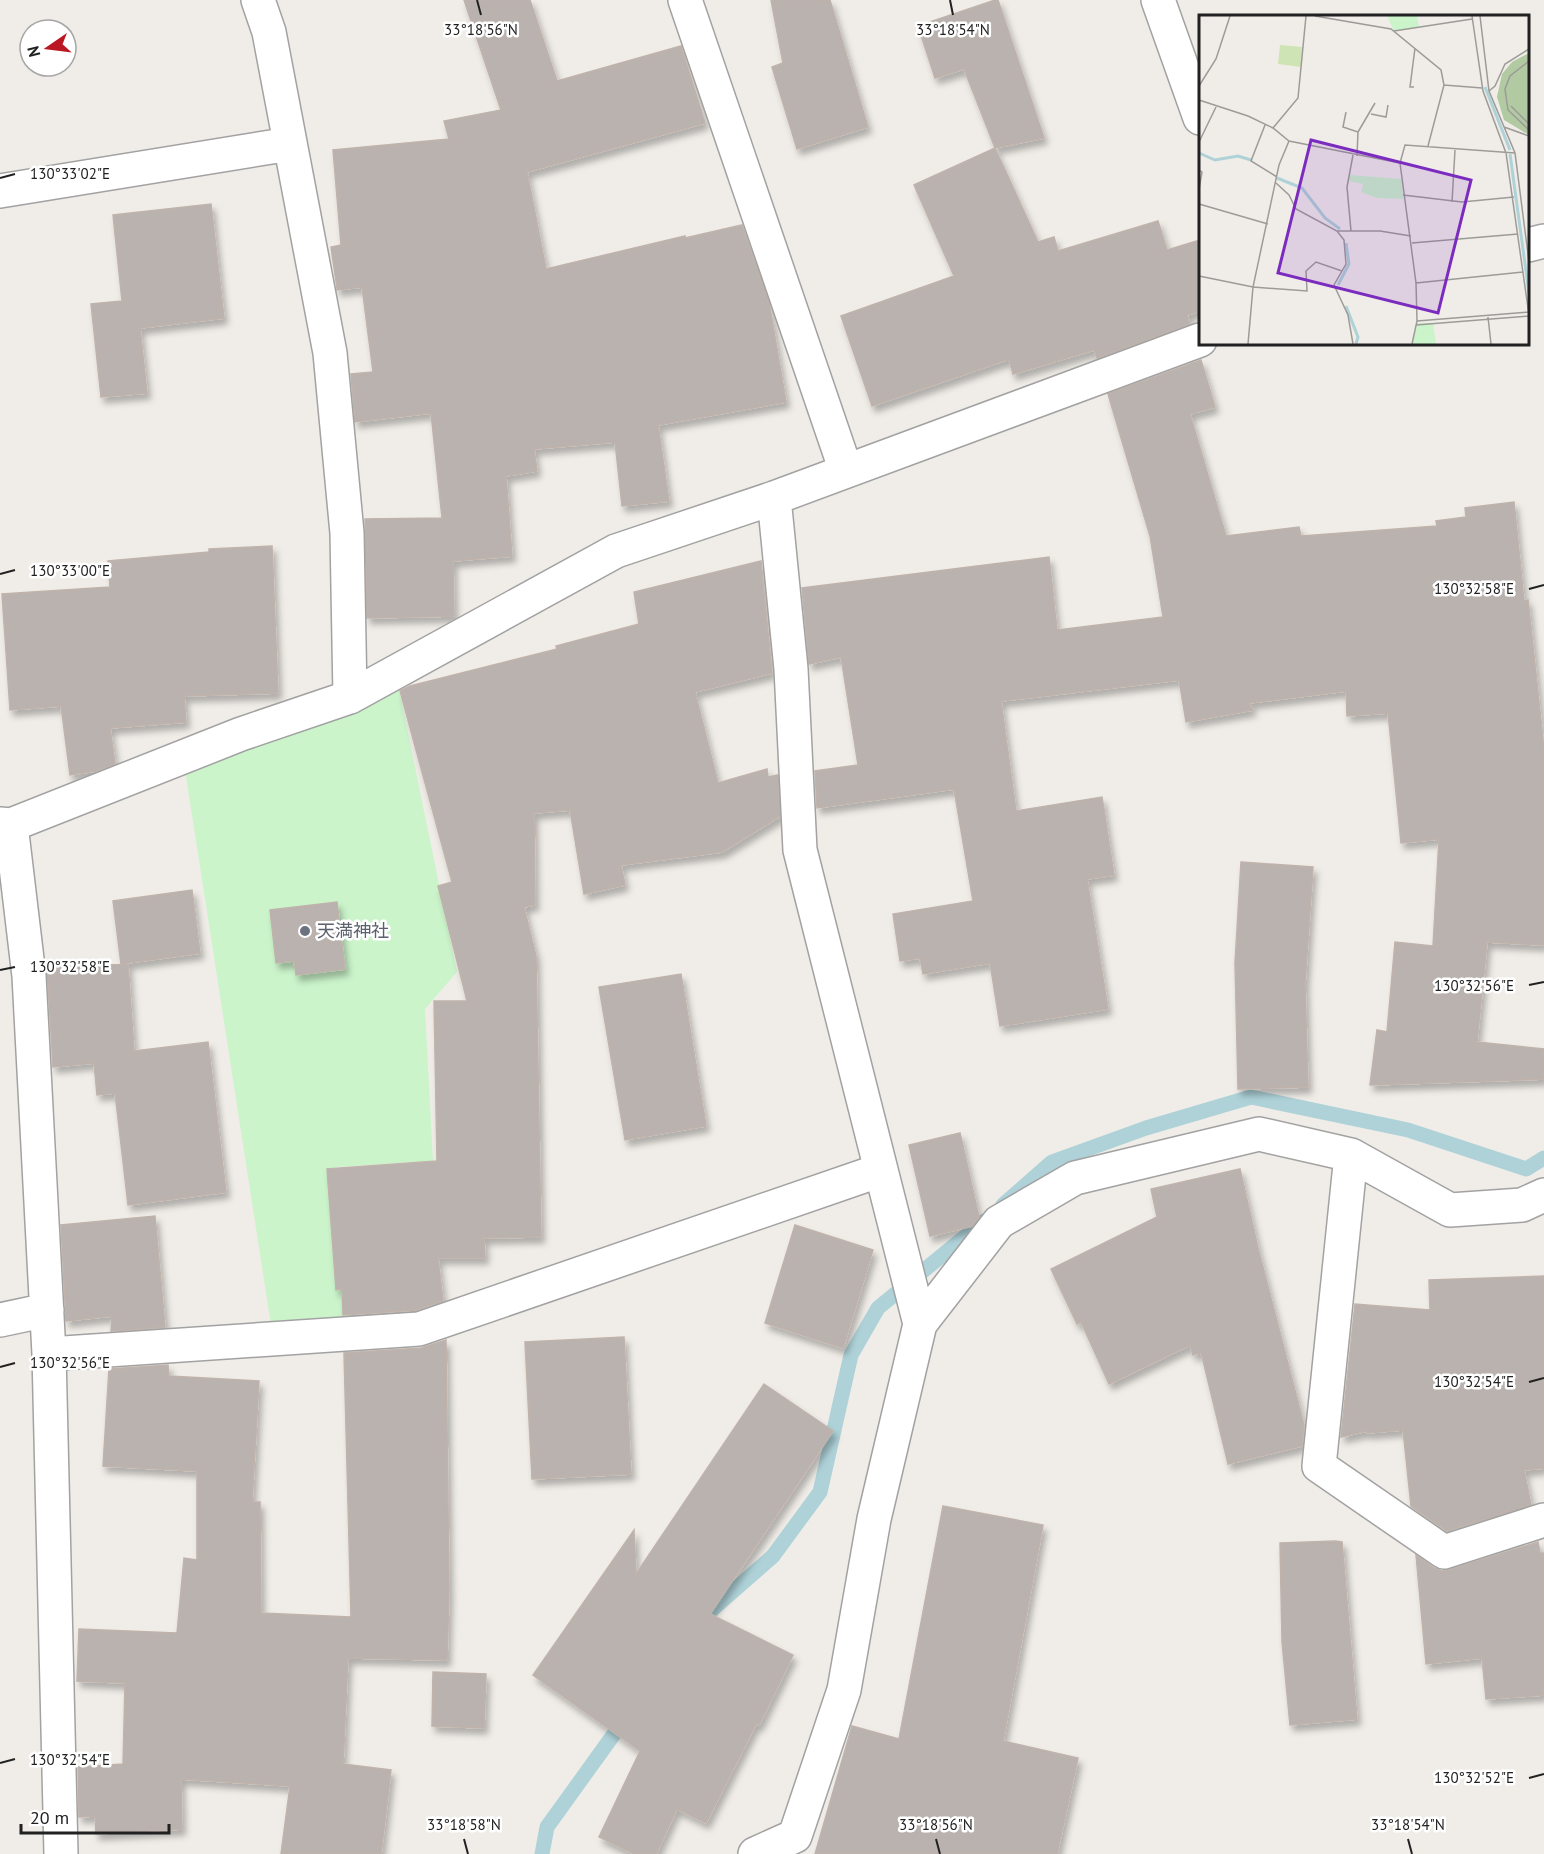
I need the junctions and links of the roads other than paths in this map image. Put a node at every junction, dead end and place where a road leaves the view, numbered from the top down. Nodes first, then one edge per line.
1 (258, 0) edge
2 (685, 0) edge
3 (1158, 0) edge
4 (1199, 115) edge
5 (290, 144) junction
6 (0, 191) edge
7 (1544, 241) edge
8 (1529, 245) edge
9 (1199, 340) edge
10 (846, 471) junction
11 (774, 498) junction
12 (350, 697) junction
13 (5, 824) edge
14 (1350, 1155) junction
15 (881, 1170) junction
16 (1544, 1195) edge
17 (47, 1310) junction
18 (0, 1320) edge
19 (920, 1324) junction
20 (49, 1354) junction
21 (1544, 1520) edge
22 (61, 1854) edge
23 (755, 1854) edge

1 - 5 street
2 - 10 street
3 - 4 street
5 - 6 street
5 - 12 street
7 - 8 street
9 - 10 street
10 - 11 street
11 - 12 street
11 - 15 street
12 - 13 street
13 - 17 street
14 - 16 street
14 - 19 street
14 - 21 street
15 - 19 street
15 - 20 street
17 - 18 street
17 - 20 street
19 - 23 street
20 - 22 street

